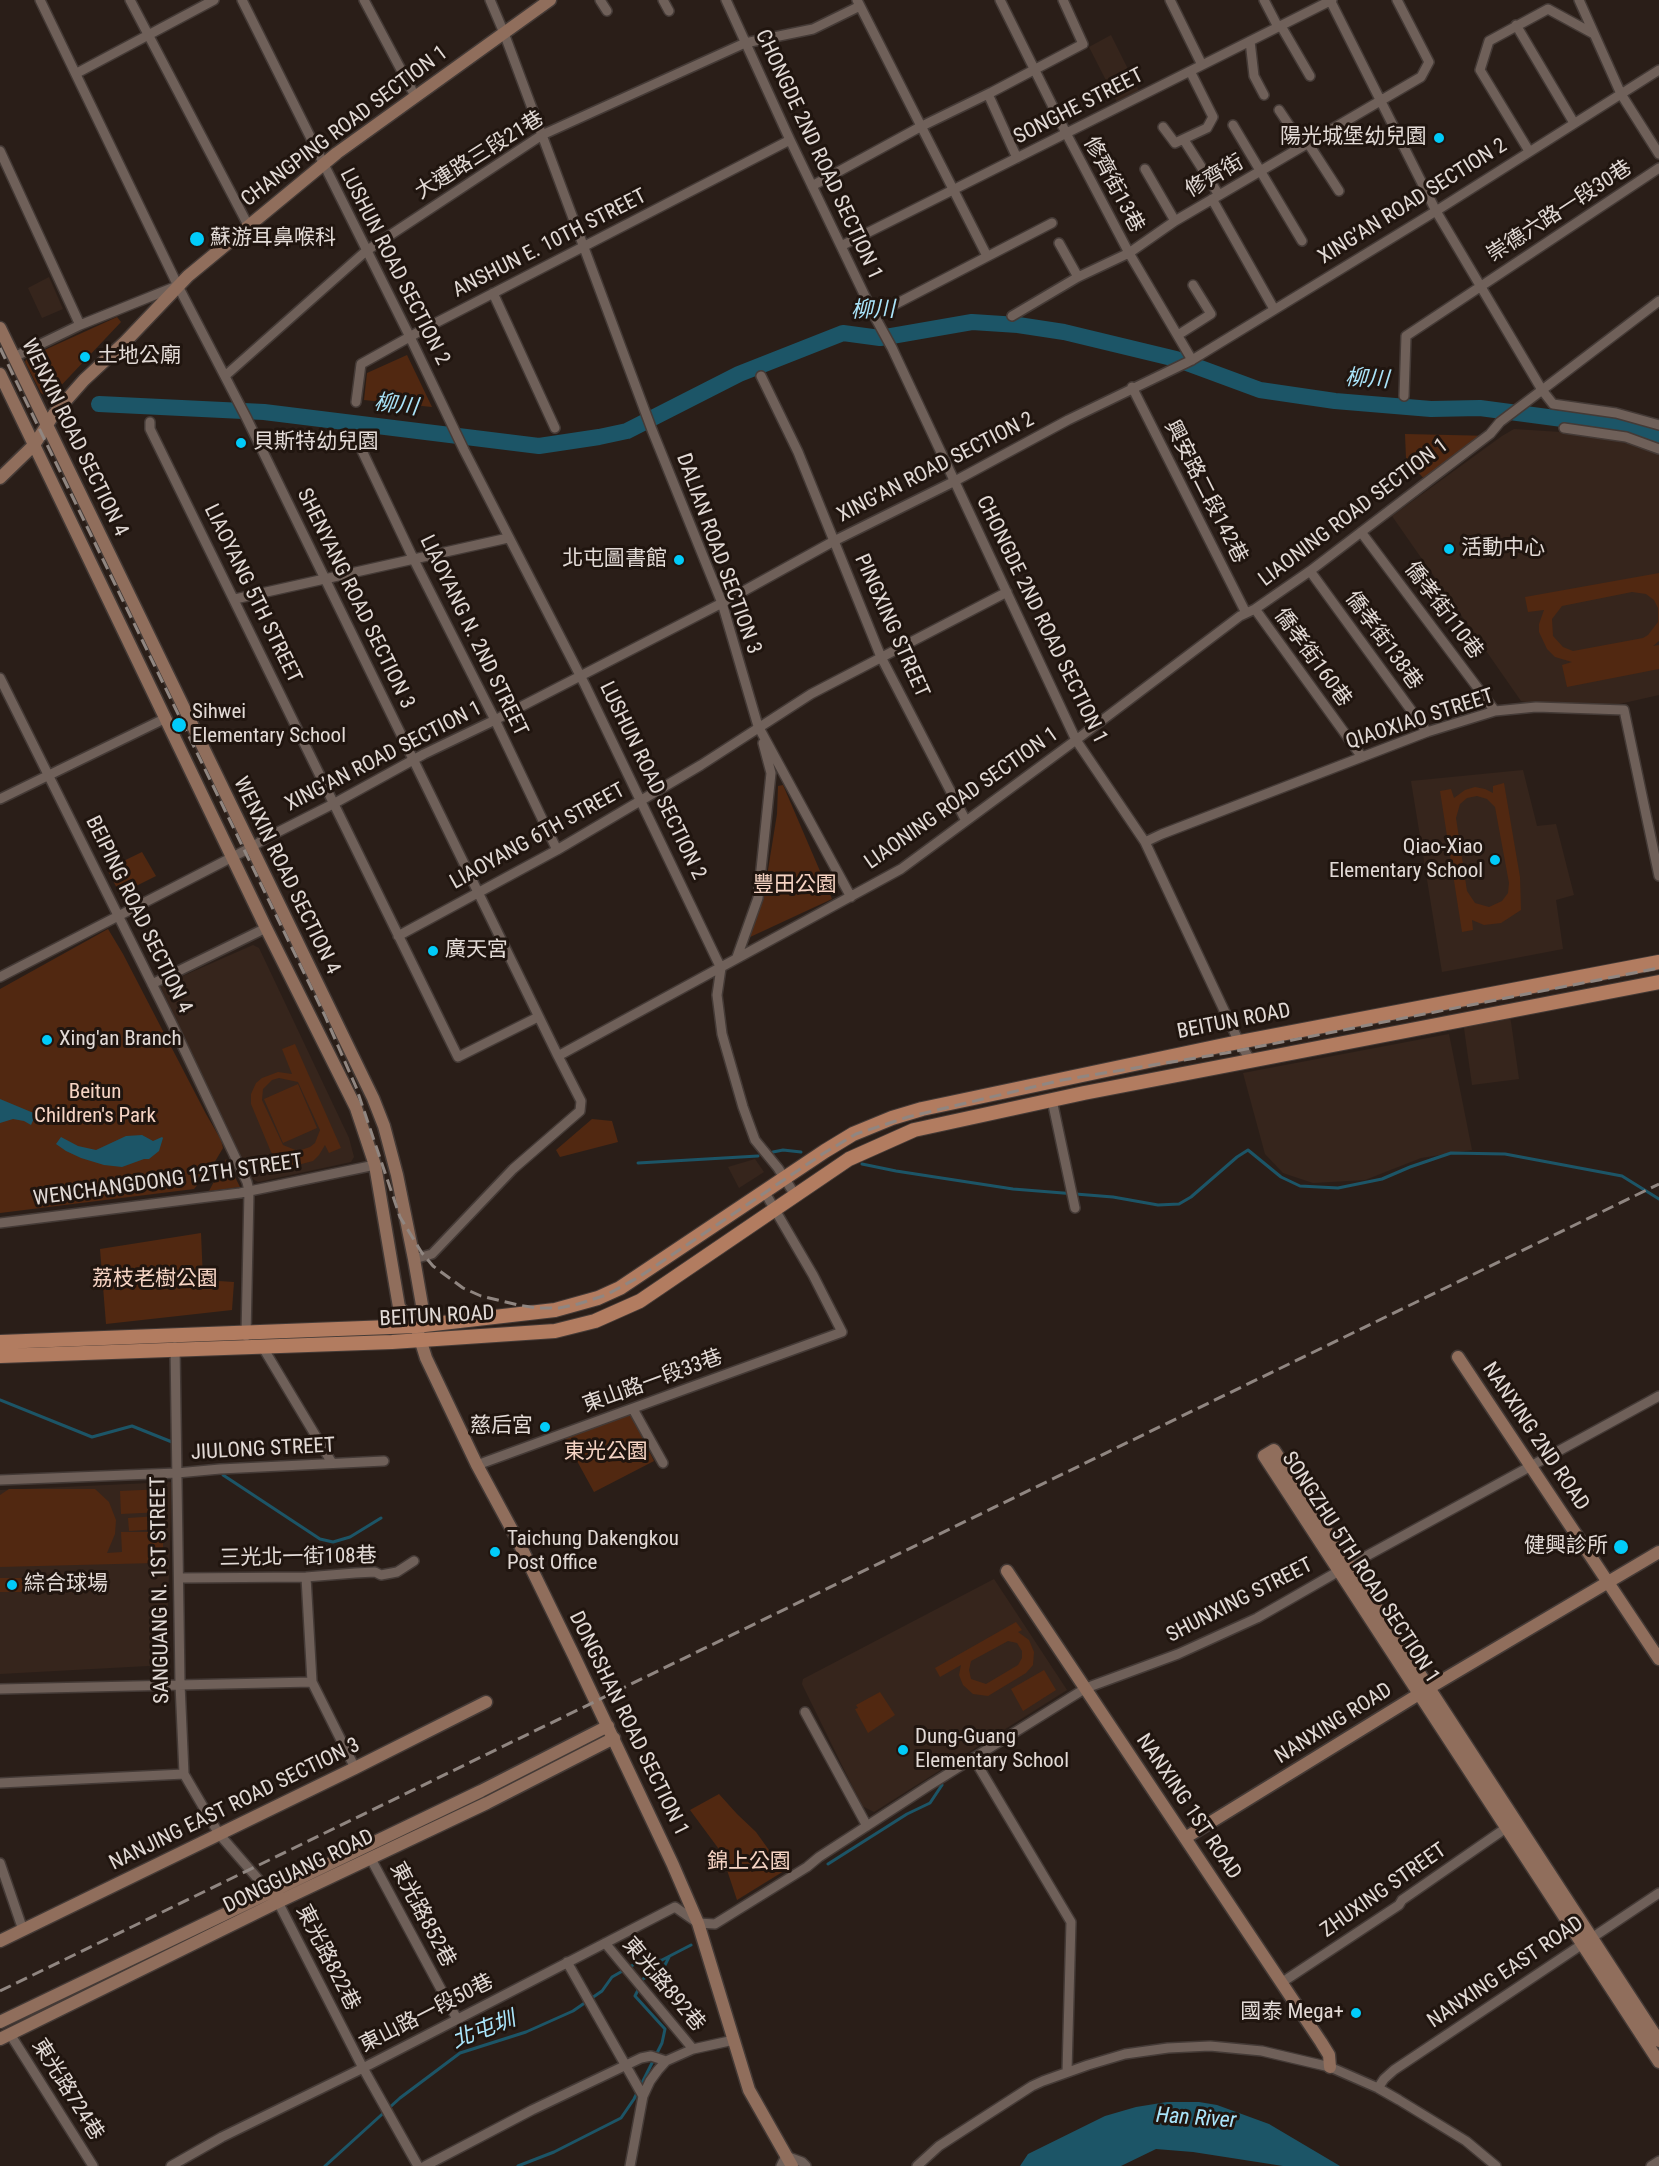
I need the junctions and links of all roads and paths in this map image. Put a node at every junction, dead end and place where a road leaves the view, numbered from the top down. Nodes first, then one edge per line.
1 (40, 0) edge
2 (130, 0) edge
3 (214, 0) edge
4 (242, 0) edge
5 (364, 0) edge
6 (490, 0) edge
7 (550, 0) edge
8 (600, 0) edge
9 (663, 0) edge
10 (726, 0) edge
11 (1000, 0) edge
12 (1063, 0) edge
13 (1170, 0) edge
14 (1264, 0) edge
15 (1331, 0) edge
16 (1397, 0) edge
17 (1579, 0) edge
18 (859, 3) edge
19 (669, 10) dead end
20 (607, 11) dead end
21 (1516, 25) junction
22 (1279, 27) junction
23 (504, 33) junction
24 (1594, 34) junction
25 (148, 36) junction
26 (1250, 41) junction
27 (745, 43) junction
28 (1202, 65) junction
29 (1035, 70) junction
30 (1659, 70) edge
31 (1190, 71) junction
32 (76, 74) junction
33 (1310, 76) dead end
34 (988, 94) junction
35 (1621, 94) junction
36 (1264, 95) dead end
37 (415, 96) junction
38 (1382, 100) junction
39 (1279, 110) dead end
40 (1574, 123) junction
41 (1233, 125) dead end
42 (920, 127) junction
43 (1163, 128) dead end
44 (1066, 133) junction
45 (542, 135) junction
46 (790, 140) junction
47 (1184, 140) junction
48 (1305, 145) junction
49 (0, 151) edge
50 (1529, 151) junction
51 (1659, 154) edge
52 (1017, 158) junction
53 (323, 165) junction
54 (1659, 168) edge
55 (1145, 169) dead end
56 (1260, 171) junction
57 (812, 186) junction
58 (954, 189) junction
59 (1339, 191) dead end
60 (1215, 197) junction
61 (1436, 211) junction
62 (1175, 221) junction
63 (1052, 223) dead end
64 (248, 225) junction
65 (1302, 241) dead end
66 (1059, 243) dead end
67 (841, 246) junction
68 (584, 247) junction
69 (366, 251) junction
70 (1129, 253) junction
71 (987, 256) junction
72 (1078, 277) junction
73 (1193, 285) dead end
74 (178, 286) junction
75 (1481, 286) junction
76 (493, 293) junction
77 (1659, 301) edge
78 (1274, 309) junction
79 (1012, 316) dead end
80 (878, 321) junction
81 (80, 325) junction
82 (0, 328) edge
83 (1178, 335) junction
84 (410, 337) junction
85 (14, 357) junction
86 (1188, 361) junction
87 (0, 374) edge
88 (225, 376) junction
89 (761, 376) dead end
90 (1132, 387) junction
91 (1542, 390) junction
92 (1404, 396) dead end
93 (356, 402) dead end
94 (150, 422) dead end
95 (46, 425) junction
96 (1659, 425) edge
97 (555, 428) dead end
98 (1564, 428) dead end
99 (356, 438) dead end
100 (34, 445) junction
101 (1659, 449) edge
102 (0, 478) edge
103 (954, 480) junction
104 (1361, 532) junction
105 (508, 538) junction
106 (834, 541) junction
107 (413, 558) junction
108 (1310, 571) junction
109 (324, 579) junction
110 (1007, 592) junction
111 (234, 598) junction
112 (722, 603) junction
113 (1250, 611) junction
114 (881, 657) junction
115 (580, 676) junction
116 (0, 678) edge
117 (1495, 711) junction
118 (166, 718) junction
119 (495, 720) junction
120 (758, 726) junction
121 (1427, 732) junction
122 (1076, 740) junction
123 (1362, 757) junction
124 (413, 759) junction
125 (49, 777) junction
126 (0, 799) edge
127 (641, 799) junction
128 (335, 803) junction
129 (966, 821) junction
130 (1145, 842) junction
131 (250, 848) junction
132 (557, 850) junction
133 (233, 856) junction
134 (1659, 876) edge
135 (479, 891) junction
136 (851, 897) junction
137 (119, 917) junction
138 (266, 928) junction
139 (398, 936) junction
140 (738, 957) junction
141 (1659, 962) edge
142 (721, 968) junction
143 (0, 977) edge
144 (1659, 982) edge
145 (152, 984) junction
146 (538, 1017) junction
147 (1239, 1042) junction
148 (558, 1056) junction
149 (1251, 1061) junction
150 (1052, 1100) junction
151 (375, 1165) junction
152 (784, 1178) junction
153 (249, 1191) junction
154 (764, 1191) junction
155 (795, 1195) junction
156 (1074, 1204) dead end
157 (775, 1208) junction
158 (0, 1223) edge
159 (414, 1259) junction
160 (416, 1326) junction
161 (246, 1333) junction
162 (175, 1335) junction
163 (419, 1340) junction
164 (0, 1342) edge
165 (262, 1346) junction
166 (246, 1347) junction
167 (175, 1350) junction
168 (0, 1356) edge
169 (1458, 1357) dead end
170 (1659, 1396) edge
171 (633, 1409) junction
172 (384, 1461) dead end
173 (332, 1463) junction
174 (663, 1463) dead end
175 (477, 1465) junction
176 (1532, 1467) junction
177 (177, 1473) junction
178 (0, 1480) edge
179 (1659, 1552) edge
180 (414, 1561) dead end
181 (1344, 1569) junction
182 (1007, 1571) dead end
183 (306, 1577) junction
184 (180, 1578) junction
185 (1609, 1583) junction
186 (1659, 1659) edge
187 (312, 1682) junction
188 (180, 1684) junction
189 (1086, 1688) junction
190 (0, 1689) edge
191 (1425, 1691) junction
192 (486, 1702) dead end
193 (805, 1712) dead end
194 (608, 1726) junction
195 (614, 1738) junction
196 (974, 1759) junction
197 (355, 1768) junction
198 (184, 1774) junction
199 (0, 1783) edge
200 (867, 1826) junction
201 (1506, 1828) junction
202 (219, 1834) junction
203 (1185, 1838) junction
204 (371, 1859) junction
205 (0, 1863) edge
206 (1659, 1893) edge
207 (275, 1898) junction
208 (698, 1923) junction
209 (23, 1930) junction
210 (0, 1941) edge
211 (1587, 1941) junction
212 (605, 1943) junction
213 (567, 1962) junction
214 (1281, 1983) junction
215 (457, 2019) junction
216 (0, 2022) edge
217 (5, 2036) edge
218 (734, 2040) junction
219 (1659, 2041) edge
220 (693, 2049) junction
221 (666, 2061) junction
222 (1659, 2062) edge
223 (625, 2065) junction
224 (1330, 2067) junction
225 (363, 2068) junction
226 (1067, 2072) junction
227 (1378, 2088) junction
228 (644, 2096) junction
229 (1659, 2161) edge
230 (786, 2163) edge
231 (93, 2166) edge
232 (171, 2166) edge
233 (418, 2166) edge
234 (425, 2166) edge
235 (630, 2166) edge
236 (806, 2166) edge
237 (917, 2166) edge
238 (1496, 2166) edge
239 (1652, 2166) edge

1 - 32 street
2 - 25 street
3 - 25 street
4 - 53 street, LUSHUN ROAD SECTION 2
5 - 37 street
6 - 23 street
7 - 23 street, CHANGPING ROAD SECTION 1
8 - 20 street
9 - 19 street
10 - 27 street, CHONGDE 2ND ROAD SECTION 1
11 - 29 street, 修齊街13巷
12 - 29 street
13 - 28 street
14 - 22 street
15 - 22 street, SONGHE STREET
15 - 38 street
16 - 38 street, 修齊街
17 - 24 street
18 - 27 street, 大連路三段21巷
18 - 42 street
21 - 24 street
21 - 40 street
21 - 50 street
22 - 26 street, SONGHE STREET
22 - 33 street
23 - 37 street, CHANGPING ROAD SECTION 1
23 - 45 street
24 - 35 street
25 - 32 street
25 - 64 street
26 - 28 street, SONGHE STREET
26 - 36 street
27 - 45 street, 大連路三段21巷
27 - 46 street, CHONGDE 2ND ROAD SECTION 1
28 - 31 street, SONGHE STREET
29 - 34 street
29 - 44 street, 修齊街13巷
30 - 35 street, XING’AN ROAD SECTION 2
31 - 44 street, SONGHE STREET
31 - 47 street
32 - 74 street
34 - 42 street
34 - 52 street
35 - 40 street, XING’AN ROAD SECTION 2
35 - 51 street
37 - 53 street, CHANGPING ROAD SECTION 1
38 - 48 street, 修齊街
38 - 61 street
39 - 48 street
40 - 50 street, XING’AN ROAD SECTION 2
41 - 56 street
42 - 57 street
42 - 58 street
43 - 47 street
44 - 52 street, SONGHE STREET
44 - 70 street, 修齊街13巷
45 - 68 street
45 - 69 street, 大連路三段21巷
46 - 57 street, CHONGDE 2ND ROAD SECTION 1
46 - 68 street, ANSHUN E. 10TH STREET
47 - 60 street
48 - 56 street, 修齊街
48 - 59 street
49 - 81 street
50 - 61 street, XING’AN ROAD SECTION 2
52 - 58 street, SONGHE STREET
53 - 64 street, CHANGPING ROAD SECTION 1
53 - 69 street, LUSHUN ROAD SECTION 2
54 - 75 street, 崇德六路一段30巷
55 - 62 street
56 - 60 street, 修齊街
56 - 65 street
57 - 67 street, CHONGDE 2ND ROAD SECTION 1
58 - 67 street, SONGHE STREET
58 - 71 street
60 - 62 street, 修齊街
60 - 78 street
61 - 75 street
61 - 78 street, XING’AN ROAD SECTION 2
62 - 70 street, 修齊街
63 - 71 street
64 - 74 street, CHANGPING ROAD SECTION 1
66 - 72 street
67 - 80 street, CHONGDE 2ND ROAD SECTION 1
68 - 76 street, ANSHUN E. 10TH STREET
68 - 112 street, DALIAN ROAD SECTION 3
69 - 84 street, LUSHUN ROAD SECTION 2
69 - 88 street, 大連路三段21巷
70 - 72 street, 修齊街
70 - 83 street, 修齊街13巷
71 - 80 street
72 - 79 street, 修齊街
73 - 83 street
74 - 81 street
74 - 88 street
74 - 95 street, CHANGPING ROAD SECTION 1
75 - 91 street
75 - 92 street, 崇德六路一段30巷
76 - 84 street, ANSHUN E. 10TH STREET
76 - 97 street
77 - 91 street
78 - 86 street, XING’AN ROAD SECTION 2
80 - 103 street, CHONGDE 2ND ROAD SECTION 1
81 - 85 street
82 - 85 street, WENXIN ROAD SECTION 4
83 - 86 street, 修齊街13巷
84 - 93 street, ANSHUN E. 10TH STREET
84 - 105 street, LUSHUN ROAD SECTION 2
85 - 95 street, WENXIN ROAD SECTION 4
86 - 90 street, XING’AN ROAD SECTION 2
87 - 100 street, WENXIN ROAD SECTION 4
88 - 109 street, SHENYANG ROAD SECTION 3
89 - 106 street, PINGXING STREET
90 - 103 street, XING’AN ROAD SECTION 2
90 - 113 street, 興安路二段142巷
91 - 96 street
91 - 104 street, LIAONING ROAD SECTION 1
94 - 111 street, LIAOYANG 5TH STREET
95 - 100 street, CHANGPING ROAD SECTION 1
95 - 131 street, WENXIN ROAD SECTION 4
98 - 101 street
99 - 107 street, LIAOYANG N. 2ND STREET
100 - 102 street, CHANGPING ROAD SECTION 1
100 - 118 street, WENXIN ROAD SECTION 4
103 - 106 street, XING’AN ROAD SECTION 2
103 - 110 street, CHONGDE 2ND ROAD SECTION 1
104 - 108 street, LIAONING ROAD SECTION 1
104 - 117 street, 僑孝街110巷
105 - 107 street
105 - 115 street, LUSHUN ROAD SECTION 2
106 - 112 street, XING’AN ROAD SECTION 2
106 - 114 street, PINGXING STREET
107 - 109 street
107 - 119 street, LIAOYANG N. 2ND STREET
108 - 113 street, LIAONING ROAD SECTION 1
108 - 121 street, 僑孝街138巷
109 - 111 street
109 - 124 street, SHENYANG ROAD SECTION 3
110 - 114 street, LIAOYANG 6TH STREET
110 - 122 street, CHONGDE 2ND ROAD SECTION 1
111 - 128 street, LIAOYANG 5TH STREET
112 - 115 street, XING’AN ROAD SECTION 1
112 - 120 street, DALIAN ROAD SECTION 3
113 - 122 street, LIAONING ROAD SECTION 1
113 - 123 street, 僑孝街160巷
114 - 120 street, LIAOYANG 6TH STREET
114 - 129 street, PINGXING STREET
115 - 119 street, XING’AN ROAD SECTION 1
115 - 127 street, LUSHUN ROAD SECTION 2
116 - 125 street, BEIPING ROAD SECTION 4
117 - 121 street, QIAOXIAO STREET
117 - 134 street, QIAOXIAO STREET
118 - 125 street
118 - 133 street, WENXIN ROAD SECTION 4
119 - 124 street, XING’AN ROAD SECTION 1
119 - 132 street, LIAOYANG N. 2ND STREET
120 - 127 street, LIAOYANG 6TH STREET
120 - 136 street, DALIAN ROAD SECTION 3
120 - 140 street, DALIAN ROAD SECTION 3
121 - 123 street, QIAOXIAO STREET
122 - 129 street, LIAONING ROAD SECTION 1
122 - 130 street, CHONGDE 2ND ROAD SECTION 1
123 - 130 street, QIAOXIAO STREET
124 - 128 street, XING’AN ROAD SECTION 1
124 - 135 street, SHENYANG ROAD SECTION 3
125 - 126 street
125 - 137 street, BEIPING ROAD SECTION 4
127 - 132 street, LIAOYANG 6TH STREET
127 - 142 street, LUSHUN ROAD SECTION 2
128 - 131 street, XING’AN ROAD SECTION 1
128 - 139 street, LIAOYANG 5TH STREET
129 - 136 street, LIAONING ROAD SECTION 1
130 - 147 street, CHONGDE 2ND ROAD SECTION 1
131 - 133 street, XING’AN ROAD SECTION 1
131 - 159 street, WENXIN ROAD SECTION 4
132 - 135 street, LIAOYANG 6TH STREET
133 - 137 street, XING’AN ROAD SECTION 1
133 - 138 street, WENXIN ROAD SECTION 4
135 - 139 street, LIAOYANG 6TH STREET
135 - 146 street, SHENYANG ROAD SECTION 3
136 - 140 street, LIAONING ROAD SECTION 1
137 - 143 street, XING’AN ROAD SECTION 1
137 - 145 street, BEIPING ROAD SECTION 4
138 - 145 street
138 - 151 street, WENXIN ROAD SECTION 4
139 - 146 street, LIAOYANG 5TH STREET
140 - 142 street, LIAONING ROAD SECTION 1
141 - 147 main road, BEITUN ROAD
142 - 148 street, LIAONING ROAD SECTION 1
142 - 152 street
144 - 149 main road, BEITUN ROAD
145 - 153 street, BEIPING ROAD SECTION 4
146 - 148 street, SHENYANG ROAD SECTION 3
147 - 149 street, CHONGDE 2ND ROAD SECTION 1
147 - 152 main road, BEITUN ROAD
148 - 159 street
149 - 150 main road, BEITUN ROAD
150 - 155 main road, BEITUN ROAD
150 - 156 street
151 - 153 street, WENCHANGDONG 12TH STREET
151 - 160 street, WENXIN ROAD SECTION 4
152 - 154 main road, BEITUN ROAD
152 - 155 street
153 - 158 street, WENCHANGDONG 12TH STREET
153 - 161 street, BEIPING ROAD SECTION 4
154 - 157 street
154 - 160 main road, BEITUN ROAD
155 - 157 main road, BEITUN ROAD
157 - 163 main road, BEITUN ROAD
157 - 171 street, 東山路一段33巷
159 - 160 street, WENXIN ROAD SECTION 4
160 - 161 main road, BEITUN ROAD
160 - 163 street, WENXIN ROAD SECTION 4
161 - 162 main road, BEITUN ROAD
161 - 166 street, BEIPING ROAD SECTION 4
162 - 164 main road, BEITUN ROAD
162 - 167 street, SANGUANG N. 1ST STREET
163 - 165 main road, BEITUN ROAD
163 - 175 street, DONGSHAN ROAD SECTION 1
165 - 166 main road, BEITUN ROAD
165 - 173 street
166 - 167 main road, BEITUN ROAD
167 - 168 main road, BEITUN ROAD
167 - 177 street, SANGUANG N. 1ST STREET
169 - 176 street, NANXING 2ND ROAD
170 - 176 street, SHUNXING STREET
171 - 174 street
171 - 175 street, 東山路一段33巷
172 - 173 street, JIULONG STREET
173 - 177 street, JIULONG STREET
175 - 194 street, DONGSHAN ROAD SECTION 1
176 - 181 street, SHUNXING STREET
176 - 185 street, NANXING 2ND ROAD
177 - 178 street, JIULONG STREET
177 - 184 street, SANGUANG N. 1ST STREET
179 - 185 street, NANXING ROAD
180 - 183 street, 三光北一街108巷
181 - 181 street, SONGZHU 5TH ROAD SECTION 1
181 - 189 street, SHUNXING STREET
181 - 191 street, SONGZHU 5TH ROAD SECTION 1
182 - 189 street, NANXING 1ST ROAD
183 - 184 street, 三光北一街108巷
183 - 187 street
184 - 188 street, SANGUANG N. 1ST STREET
185 - 186 street, NANXING 2ND ROAD
185 - 191 street, NANXING ROAD
187 - 188 street
187 - 197 street
188 - 190 street
188 - 198 street, SANGUANG N. 1ST STREET
189 - 196 street, SHUNXING STREET
189 - 203 street, NANXING 1ST ROAD
191 - 201 street, SONGZHU 5TH ROAD SECTION 1
191 - 203 street, NANXING ROAD
191 - 211 street, SONGZHU 5TH ROAD SECTION 1
192 - 197 street, NANJING EAST ROAD SECTION 3
193 - 200 street
194 - 195 street, DONGSHAN ROAD SECTION 1
194 - 207 street, DONGGUANG ROAD
195 - 204 street, DONGGUANG ROAD
195 - 208 street, DONGSHAN ROAD SECTION 1
196 - 200 street, SHUNXING STREET
196 - 226 street
197 - 202 street, NANJING EAST ROAD SECTION 3
198 - 199 street
198 - 202 street, SANGUANG N. 1ST STREET
200 - 208 street, SHUNXING STREET
201 - 211 street, SONGZHU 5TH ROAD SECTION 1
201 - 214 street, ZHUXING STREET
202 - 207 street, 東光路822巷
202 - 209 street, NANJING EAST ROAD SECTION 3
203 - 214 street, NANXING 1ST ROAD
204 - 207 street, DONGGUANG ROAD
204 - 215 street, 東光路852巷
205 - 209 street
206 - 211 street, NANXING EAST ROAD
207 - 216 street, DONGGUANG ROAD
207 - 217 street, DONGGUANG ROAD
207 - 225 street, 東光路822巷
208 - 212 street, 東山路一段50巷
208 - 218 street, DONGSHAN ROAD SECTION 1
209 - 210 street, NANJING EAST ROAD SECTION 3
211 - 219 street, SONGZHU 5TH ROAD SECTION 1
211 - 222 street, SONGZHU 5TH ROAD SECTION 1
211 - 227 street, NANXING EAST ROAD
212 - 213 street, 東山路一段50巷
212 - 220 street, 東光路892巷
213 - 215 street, 東山路一段50巷
213 - 223 street
214 - 224 street, NANXING 1ST ROAD
215 - 225 street, 東山路一段50巷
217 - 231 street, 東光路724巷
218 - 220 street
218 - 230 street, DONGSHAN ROAD SECTION 1
220 - 221 street
221 - 223 street
221 - 228 street
223 - 228 street
223 - 234 street
224 - 226 street
224 - 227 street
225 - 232 street, 東山路一段50巷
225 - 233 street, 東光路822巷
226 - 237 street
227 - 238 street
228 - 235 street
229 - 239 street
230 - 236 street

